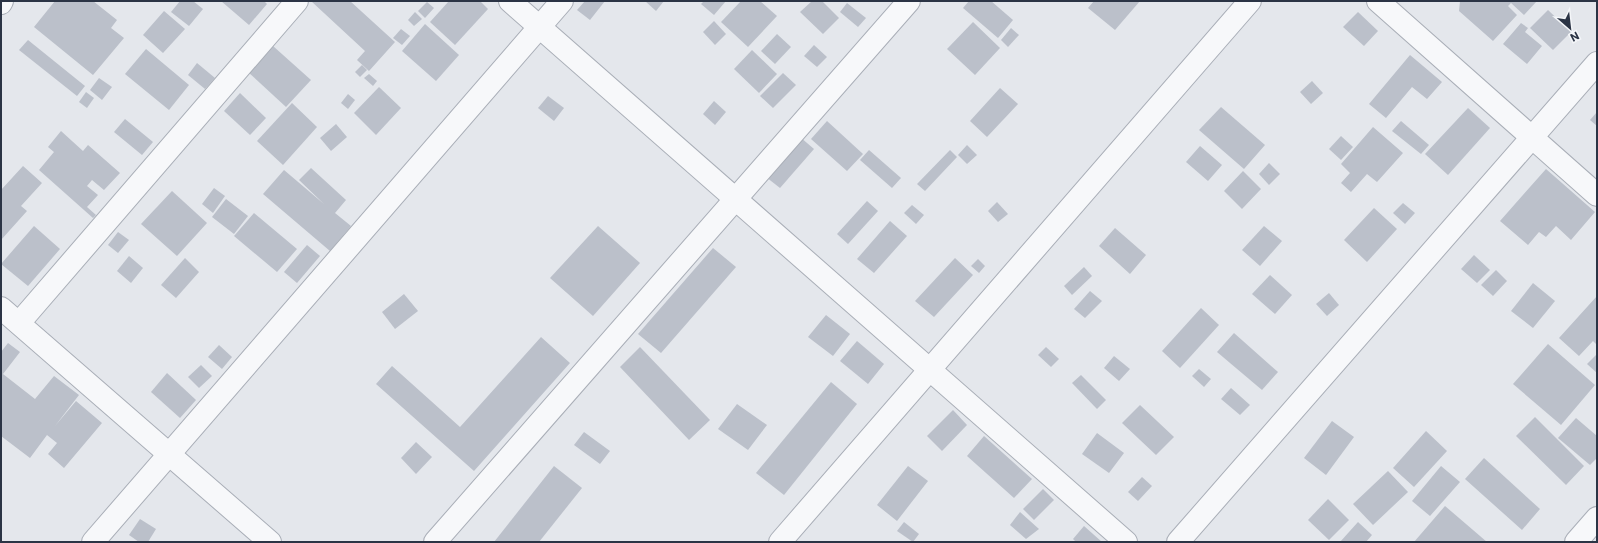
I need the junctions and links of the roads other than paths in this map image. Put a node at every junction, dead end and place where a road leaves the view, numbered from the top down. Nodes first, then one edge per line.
1 (297, 1) edge
2 (510, 1) edge
3 (562, 1) edge
4 (909, 1) edge
5 (1250, 1) edge
6 (1378, 1) edge
7 (539, 27) junction
8 (1597, 63) edge
9 (1532, 137) junction
10 (1597, 195) edge
11 (736, 199) junction
12 (1, 308) edge
13 (19, 323) junction
14 (930, 370) junction
15 (169, 454) junction
16 (1597, 518) edge
17 (93, 542) edge
18 (270, 542) edge
19 (435, 542) edge
20 (780, 542) edge
21 (1126, 542) edge
22 (1178, 542) edge
23 (1576, 542) edge

1 - 13 street
2 - 7 street
3 - 7 street
4 - 11 street
5 - 14 street
6 - 9 street
7 - 11 street
7 - 15 street
8 - 9 street
9 - 10 street
9 - 22 street
11 - 14 street
11 - 19 street
12 - 13 street
13 - 15 street
14 - 20 street
14 - 21 street
15 - 17 street
15 - 18 street
16 - 23 street

